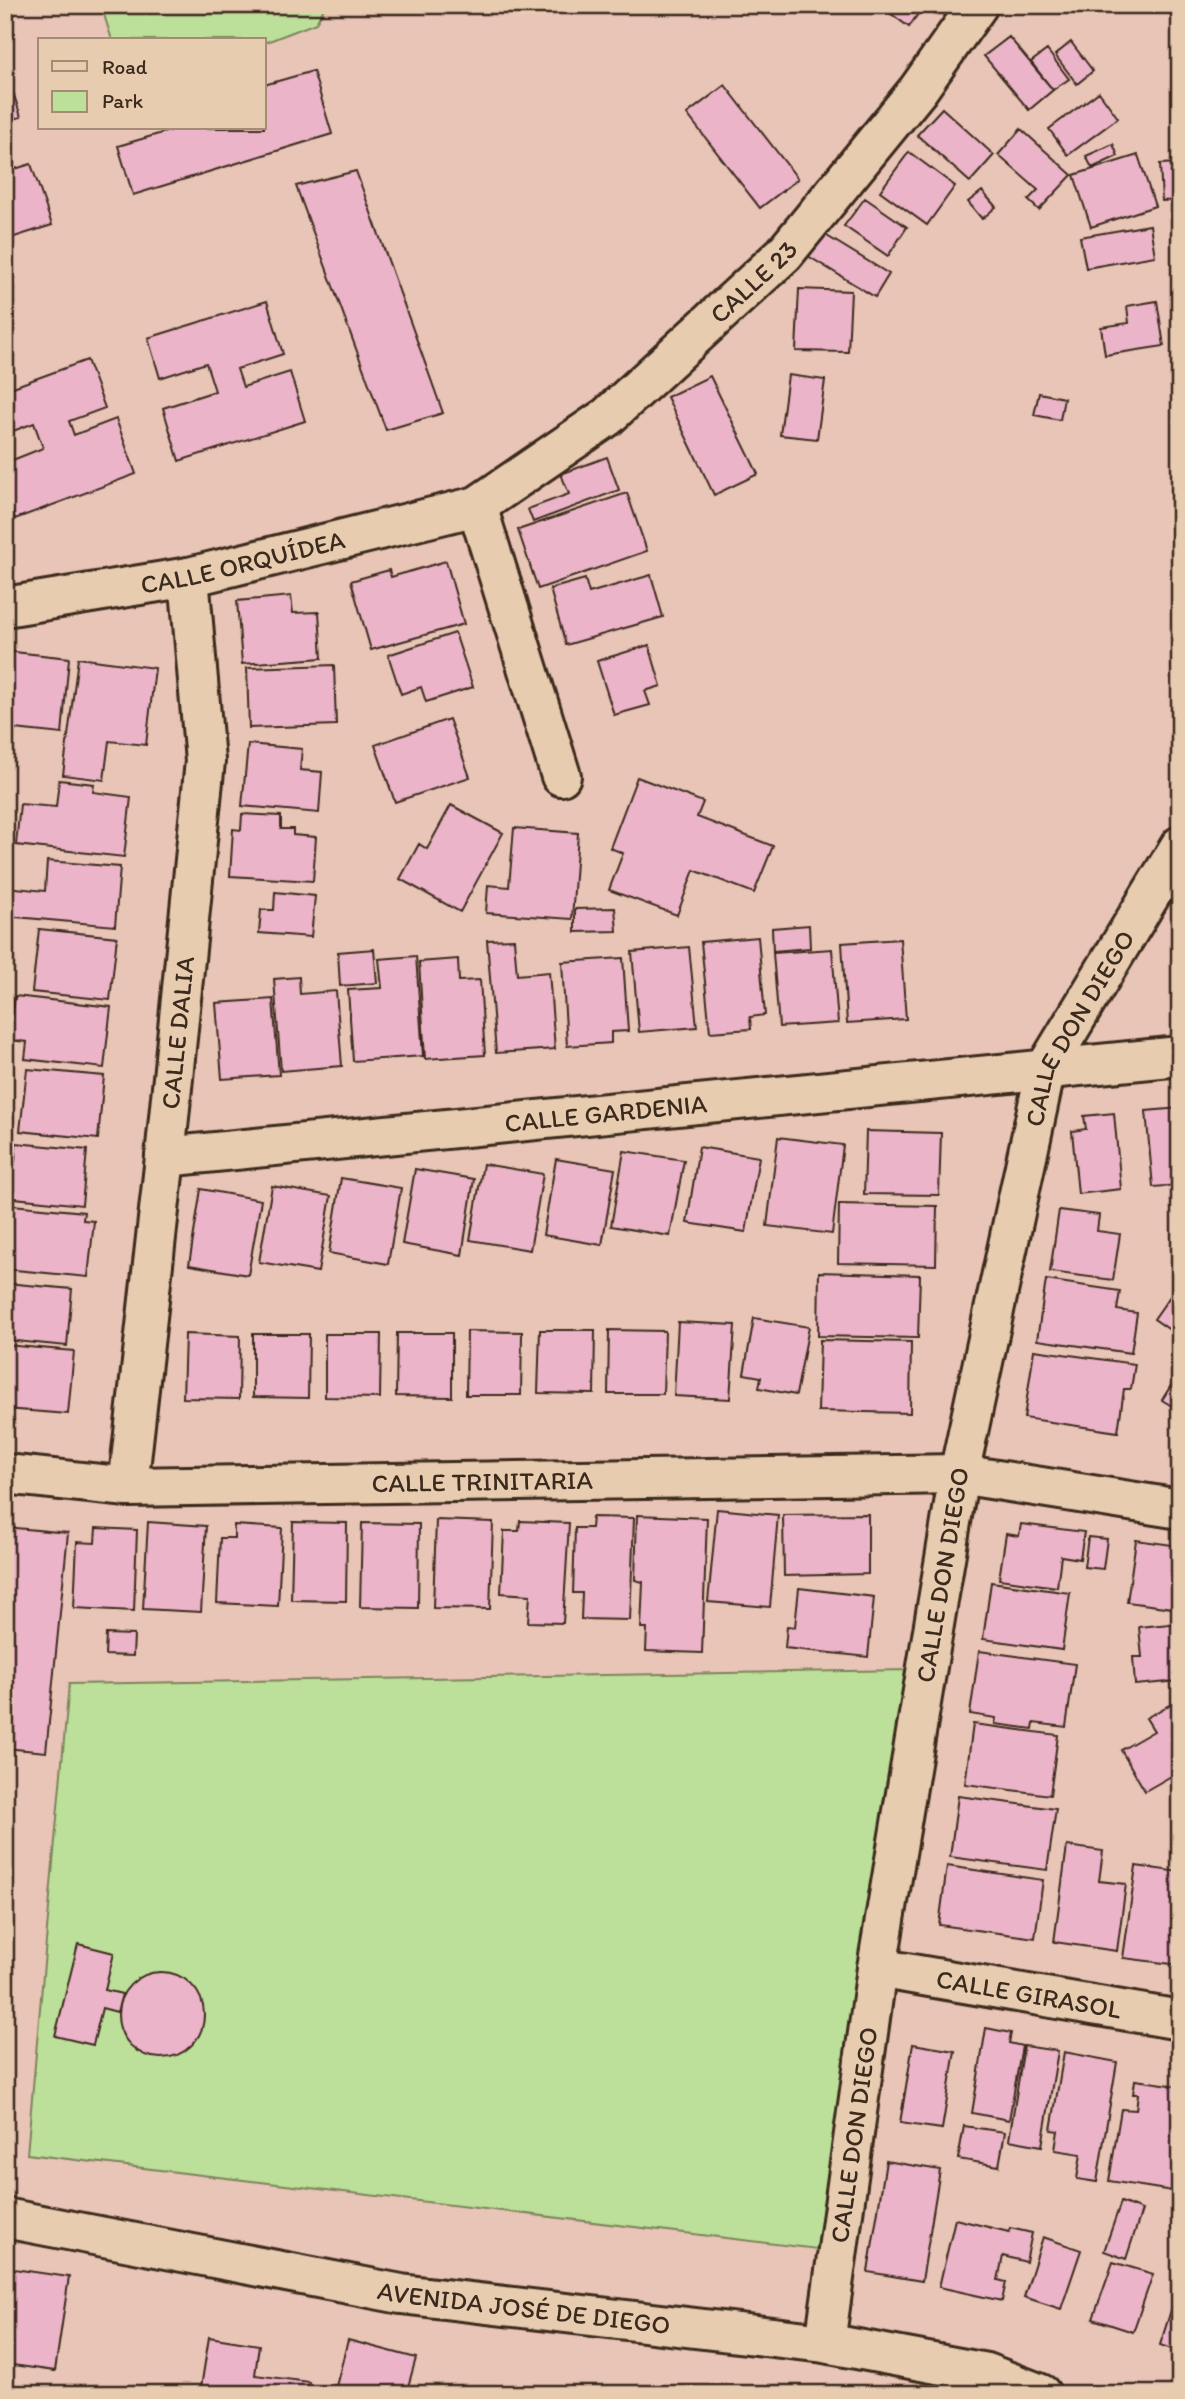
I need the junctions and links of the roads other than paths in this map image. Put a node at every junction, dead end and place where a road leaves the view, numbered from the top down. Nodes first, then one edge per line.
1 (978, 5) edge
2 (477, 506) junction
3 (189, 577) junction
4 (5, 607) edge
5 (561, 776) dead end
6 (1180, 846) edge
7 (1180, 1056) edge
8 (1046, 1068) junction
9 (166, 1157) junction
10 (5, 1474) edge
11 (960, 1474) junction
12 (128, 1487) junction
13 (1180, 1509) edge
14 (877, 1968) junction
15 (1180, 2020) edge
16 (5, 2218) edge
17 (825, 2343) junction
18 (1041, 2394) edge

1 - 2 street, CALLE 23
2 - 3 street, CALLE ORQUÍDEA
2 - 5 street
3 - 4 street, CALLE ORQUÍDEA
3 - 9 street, CALLE DALIA
6 - 8 street, CALLE DON DIEGO
7 - 8 street
8 - 9 street, CALLE GARDENIA
8 - 11 street, CALLE DON DIEGO
9 - 12 street, CALLE DALIA
10 - 12 street, CALLE TRINITARIA
11 - 12 street, CALLE TRINITARIA
11 - 13 street, CALLE TRINITARIA
11 - 14 street, CALLE DON DIEGO
14 - 15 street, CALLE GIRASOL
14 - 17 street, CALLE DON DIEGO
16 - 17 street, AVENIDA JOSÉ DE DIEGO
17 - 18 street, AVENIDA JOSÉ DE DIEGO

